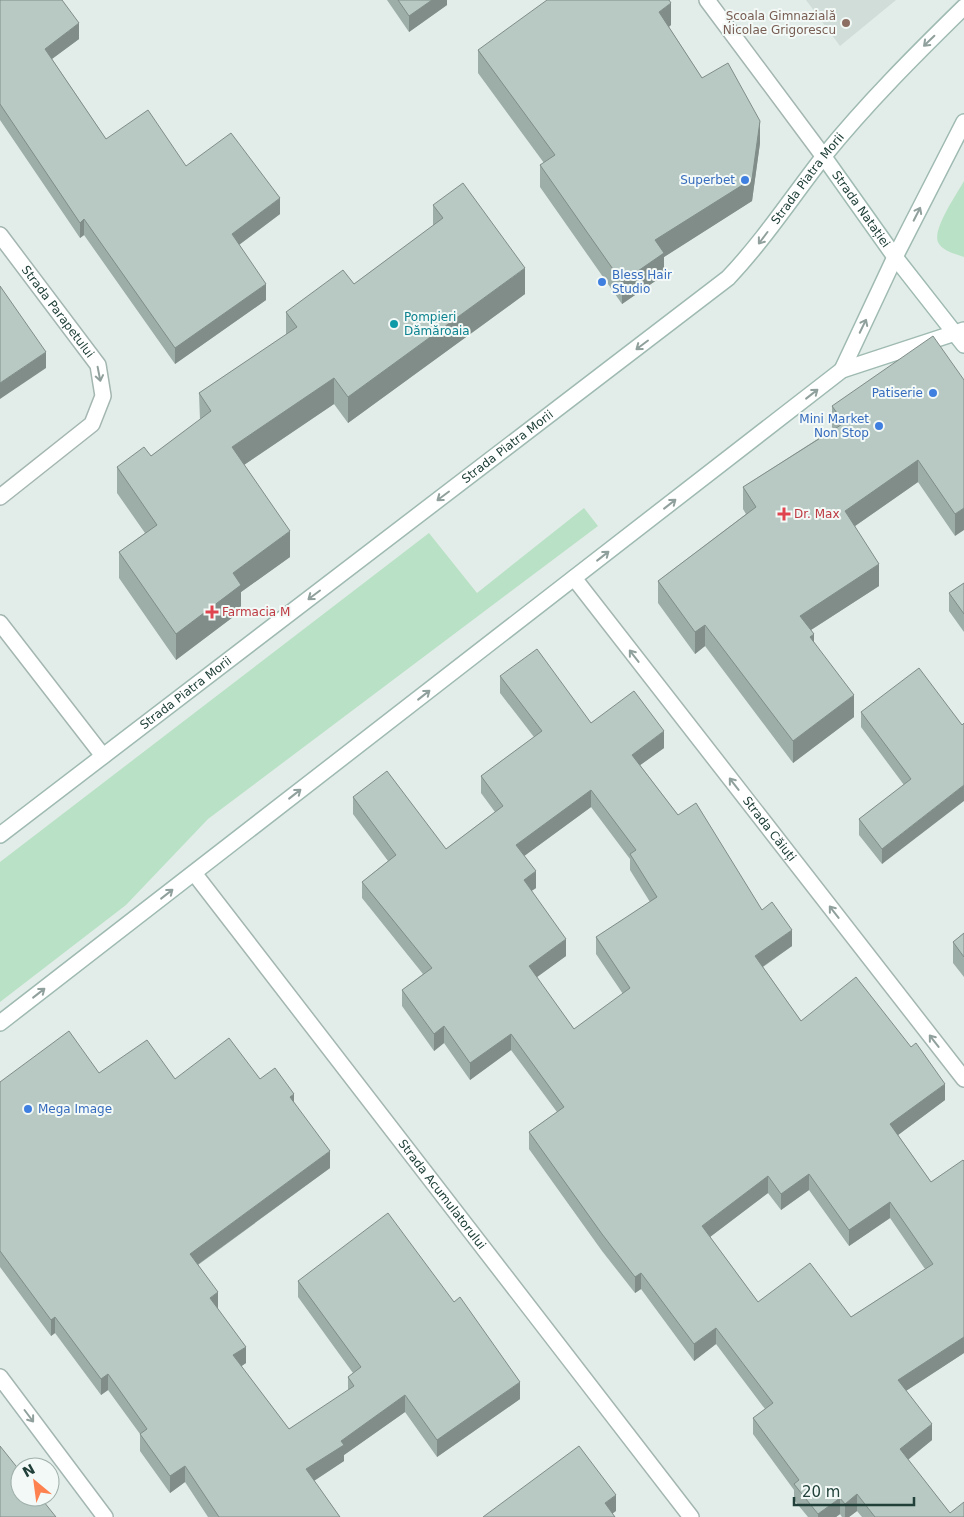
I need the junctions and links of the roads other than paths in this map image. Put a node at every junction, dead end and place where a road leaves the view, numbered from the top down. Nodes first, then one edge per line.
1 (708, 0) edge
2 (964, 7) edge
3 (964, 122) edge
4 (824, 157) junction
5 (0, 235) edge
6 (895, 257) junction
7 (961, 336) edge
8 (842, 370) junction
9 (0, 497) edge
10 (574, 578) junction
11 (0, 622) edge
12 (104, 756) junction
13 (0, 835) edge
14 (194, 873) junction
15 (0, 1023) edge
16 (964, 1079) edge
17 (0, 1377) edge
18 (105, 1517) edge
19 (691, 1517) edge

1 - 4 street, Strada Natației
2 -> 4 street, Strada Piatra Morii
6 -> 3 street
4 - 6 street, Strada Natației
4 -> 12 street, Strada Piatra Morii
5 -> 9 street, Strada Parapetului
6 - 7 street, Strada Natației
8 -> 6 street
7 - 8 street
10 -> 8 street
14 -> 10 street
16 -> 10 street, Strada Căiuți
11 - 12 street
12 - 13 street, Strada Piatra Morii
15 -> 14 street
14 - 19 street, Strada Acumulatorului
17 -> 18 street

